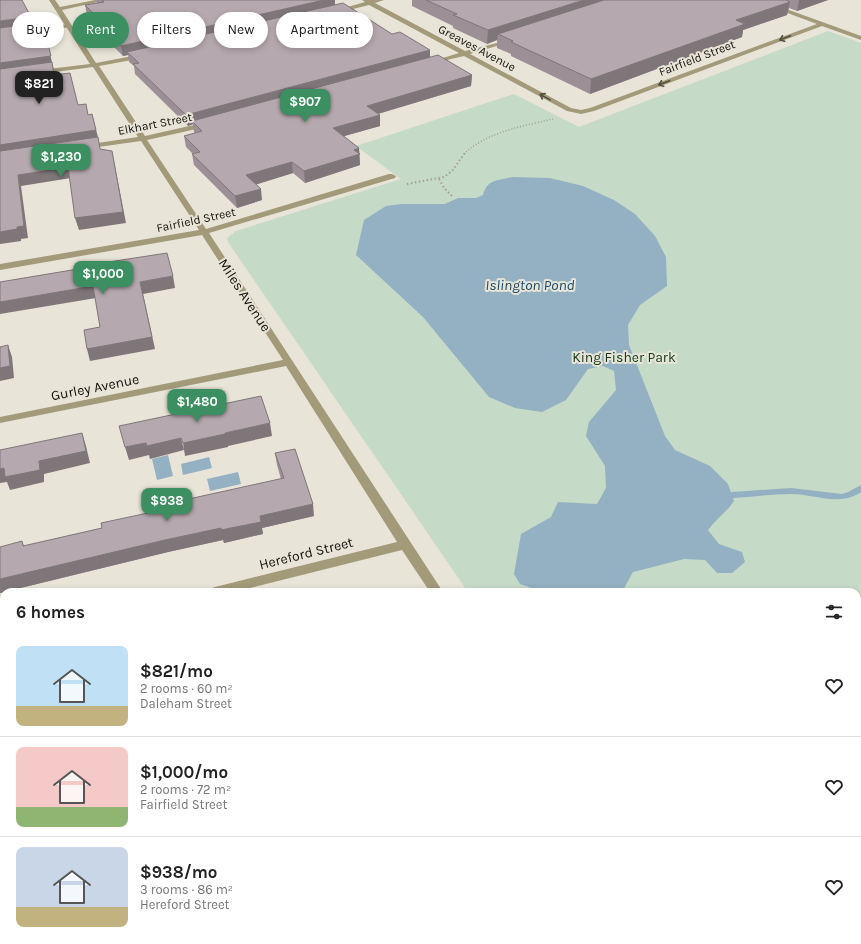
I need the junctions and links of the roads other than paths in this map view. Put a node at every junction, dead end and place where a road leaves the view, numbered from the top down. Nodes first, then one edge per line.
1 (52, 0) edge
2 (104, 0) edge
3 (381, 0) edge
4 (756, 0) edge
5 (368, 2) edge
6 (59, 9) junction
7 (332, 12) edge
8 (822, 24) junction
9 (69, 26) junction
10 (0, 35) edge
11 (520, 37) edge
12 (861, 38) edge
13 (153, 53) edge
14 (466, 54) junction
15 (95, 65) junction
16 (422, 66) edge
17 (30, 74) edge
18 (577, 112) joint
19 (213, 122) edge
20 (144, 139) junction
21 (75, 149) edge
22 (388, 177) road end
23 (204, 232) junction
24 (0, 267) edge
25 (289, 362) junction
26 (0, 420) edge
27 (405, 545) junction
28 (231, 588) edge
29 (434, 588) edge

1 - 6 street, Miles Avenue
2 - 6 street
3 - 5 street
4 - 8 street
5 - 7 street
5 - 14 street, Greaves Avenue
6 - 9 street, Miles Avenue
8 - 12 street
8 -> 18 street, Fairfield Street
9 - 10 street
9 - 15 street, Miles Avenue
11 - 14 street
13 - 15 street
14 - 16 street
18 -> 14 street, Greaves Avenue
15 - 17 street
15 - 20 street, Miles Avenue
19 - 20 street, Elkhart Street
20 - 21 street, Elkhart Street
20 - 23 street, Miles Avenue
22 - 23 street, Fairfield Street
23 - 24 street, Fairfield Street
23 - 25 street, Miles Avenue
25 - 26 street, Gurley Avenue
25 - 27 street, Miles Avenue
27 - 28 street, Hereford Street
27 - 29 street, Miles Avenue

